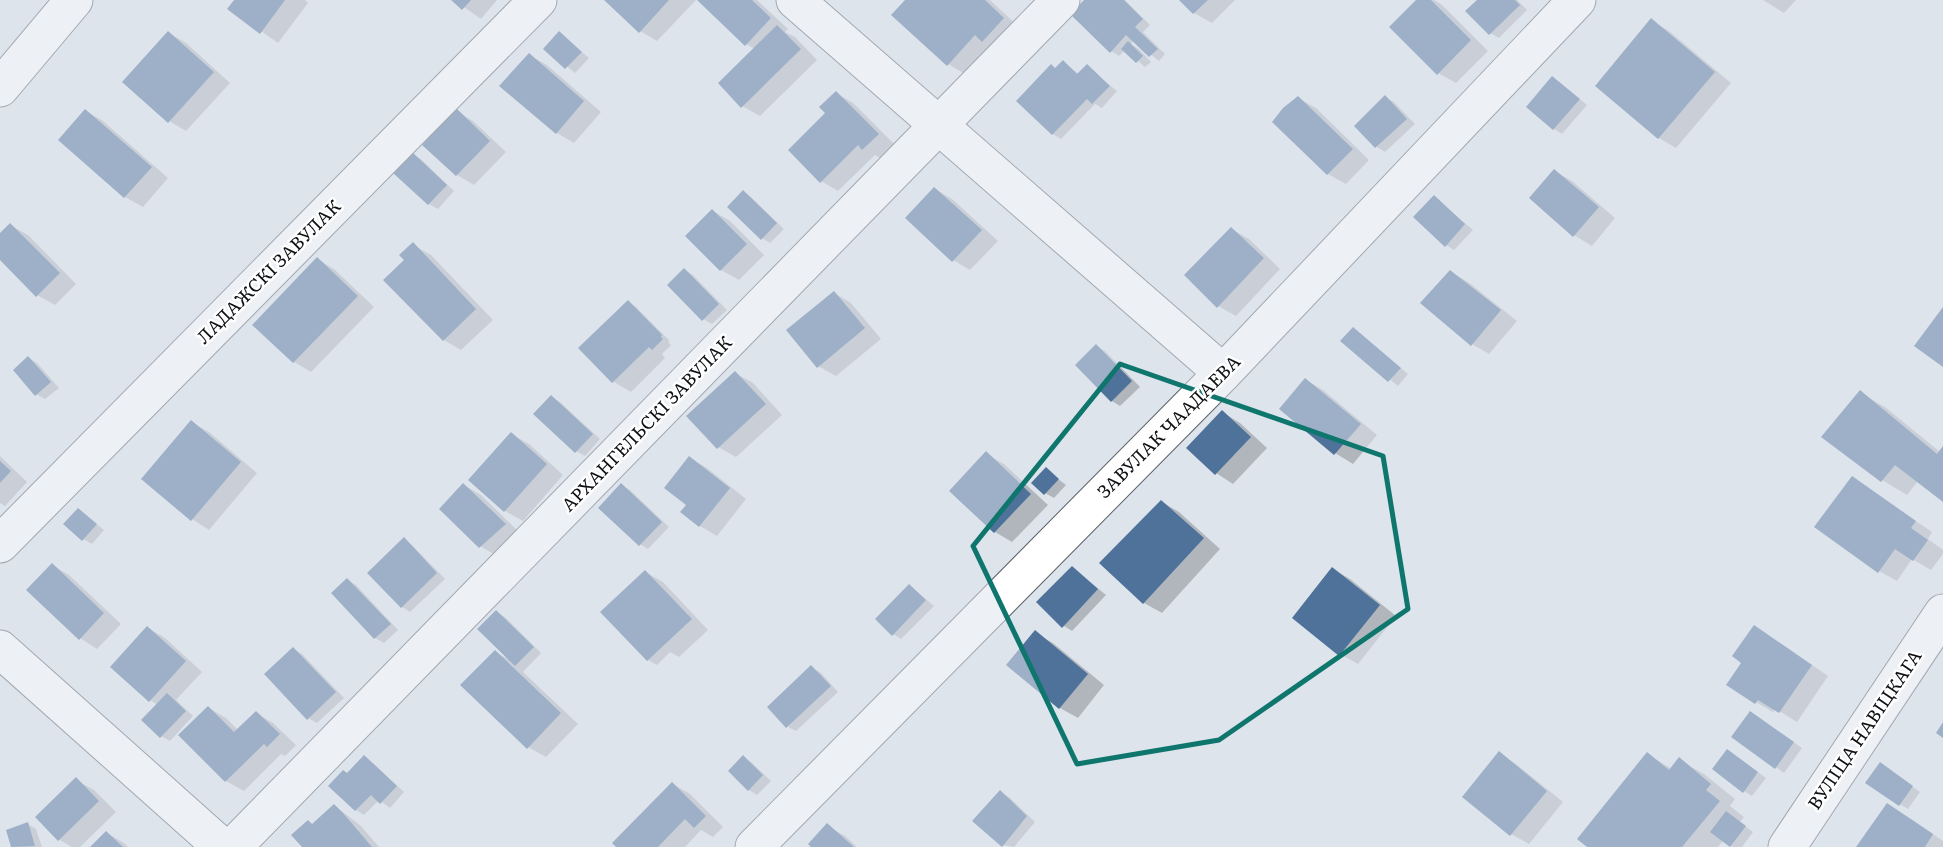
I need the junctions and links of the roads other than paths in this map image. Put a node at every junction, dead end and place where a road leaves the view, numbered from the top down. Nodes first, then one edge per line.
1 (74, 0) edge
2 (538, 0) edge
3 (795, 0) edge
4 (1061, 0) edge
5 (1577, 0) edge
6 (0, 88) edge
7 (938, 127) junction
8 (1223, 373) junction
9 (0, 544) edge
10 (1943, 613) edge
11 (0, 649) edge
12 (222, 847) edge
13 (233, 847) edge
14 (754, 847) edge
15 (1787, 847) edge

1 - 6 street
2 - 9 street, ЛАДАЖСКІ ЗАВУЛАК
3 - 7 street
4 - 7 street, АРХАНГЕЛЬСКІ ЗАВУЛАК
5 - 8 street, ЗАВУЛАК ЧААДАЕВА
7 - 8 street
7 - 13 street, АРХАНГЕЛЬСКІ ЗАВУЛАК
8 - 14 street, ЗАВУЛАК ЧААДАЕВА
10 - 15 street, ВУЛІЦА НАВІЦКАГА
11 - 12 street

